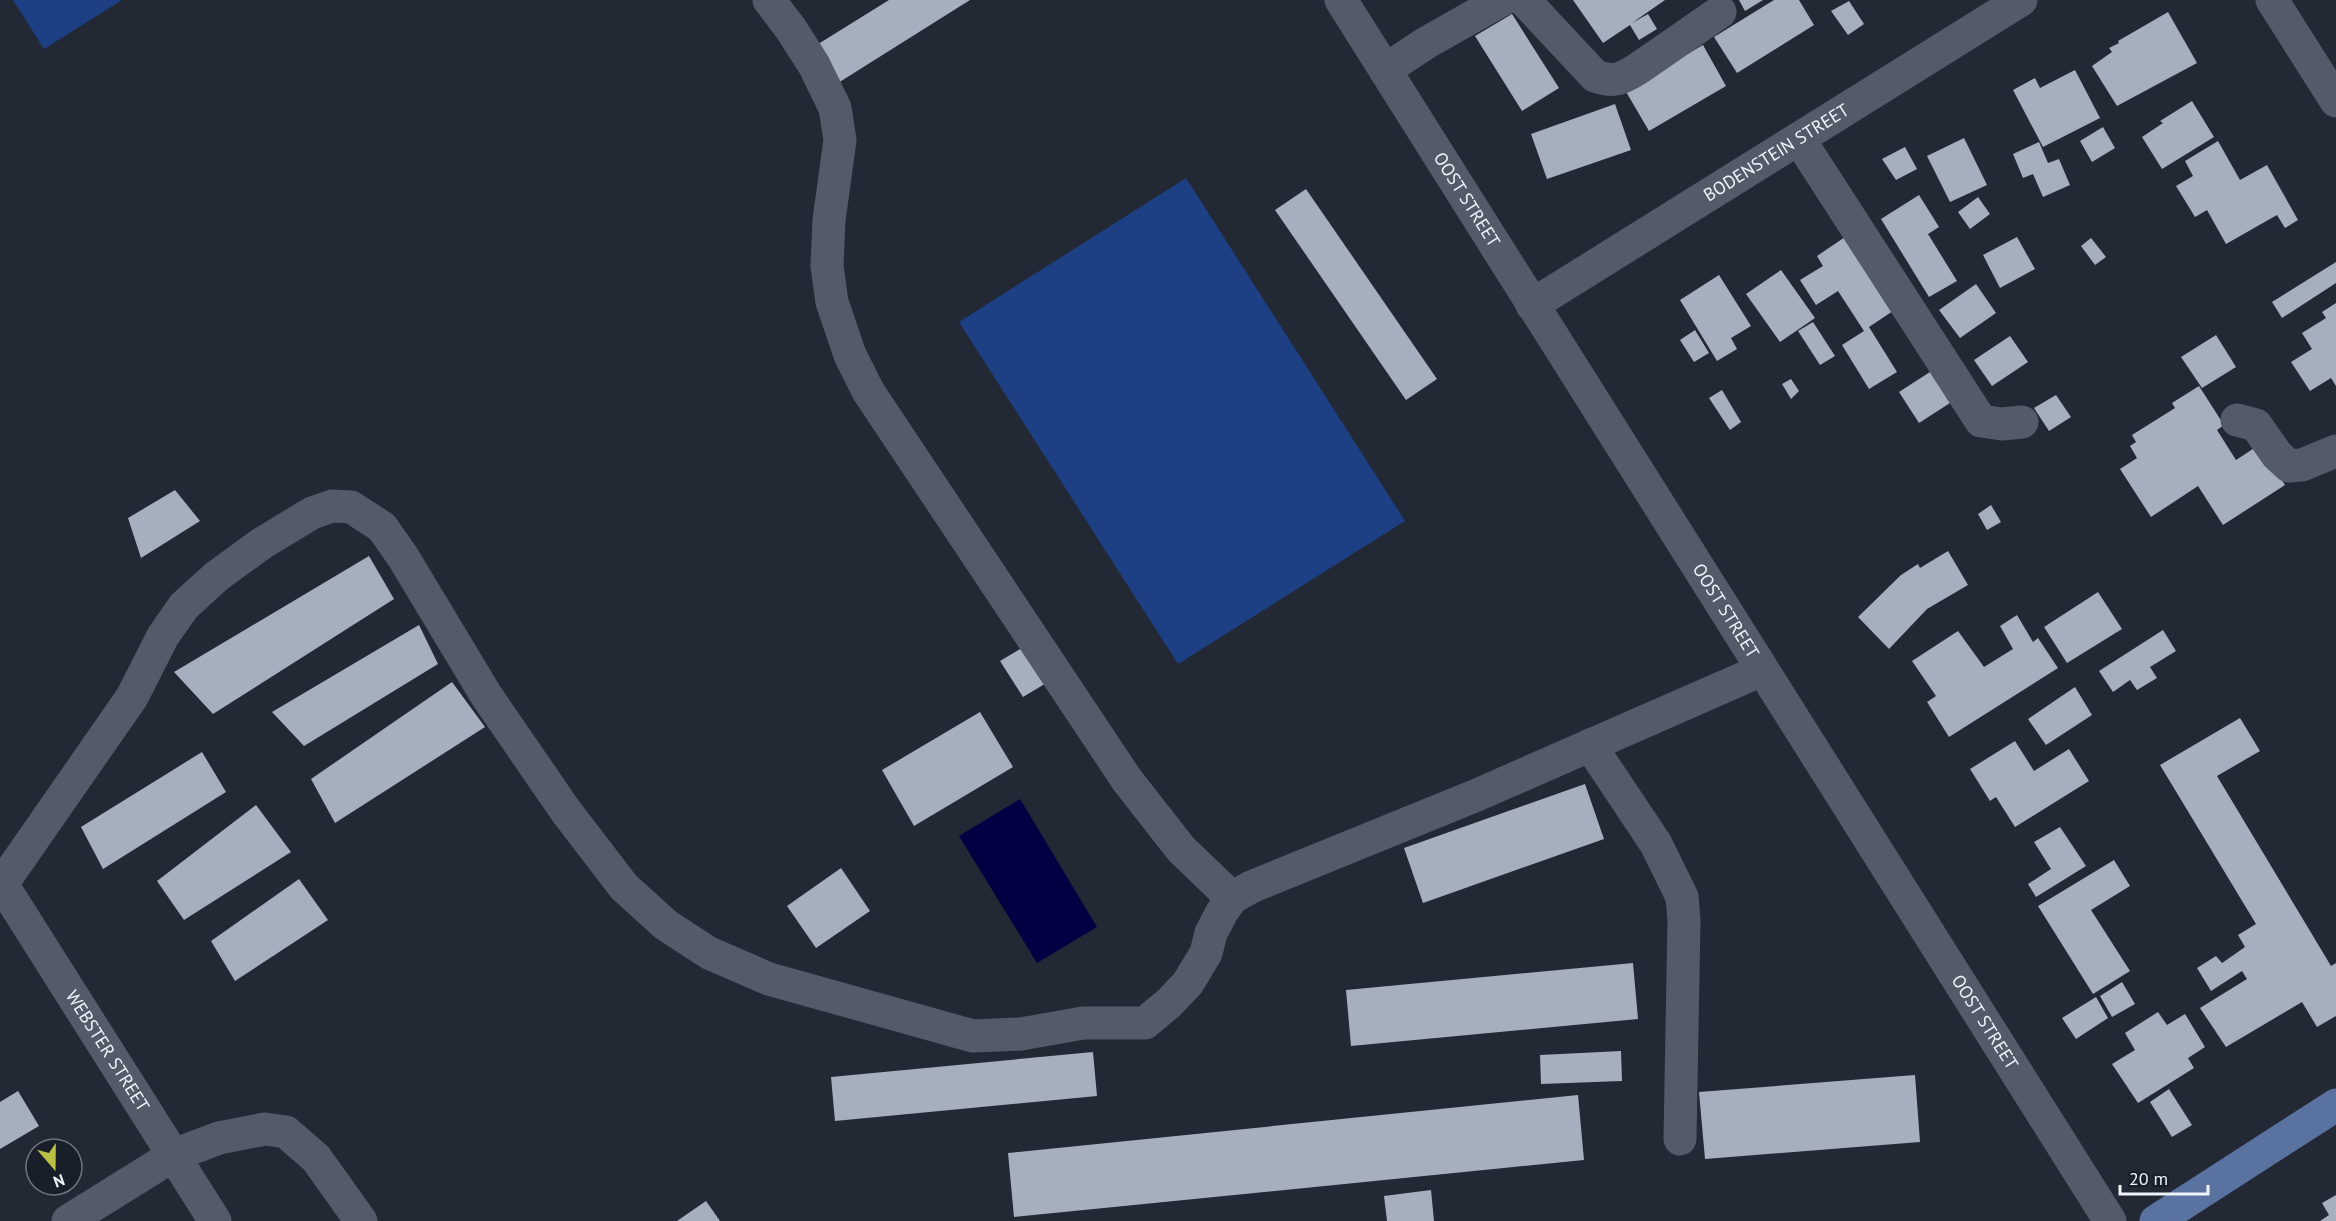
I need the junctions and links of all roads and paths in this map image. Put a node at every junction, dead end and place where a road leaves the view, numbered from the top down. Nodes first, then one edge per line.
1 (769, 0) edge
2 (1341, 0) edge
3 (1502, 0) edge
4 (1524, 0) edge
5 (2022, 0) edge
6 (2272, 0) edge
7 (1720, 12) dead end
8 (1385, 70) junction
9 (2336, 101) edge
10 (1799, 139) junction
11 (1532, 305) junction
12 (2237, 420) dead end
13 (2022, 422) dead end
14 (2336, 451) edge
15 (1762, 670) junction
16 (1590, 745) junction
17 (1, 883) edge
18 (1232, 898) junction
19 (2336, 1105) edge
20 (1680, 1139) dead end
21 (174, 1155) junction
22 (68, 1221) edge
23 (215, 1221) edge
24 (361, 1221) edge
25 (2110, 1221) edge
26 (2156, 1221) edge

1 - 18 street
2 - 8 street, OOST STREET
3 - 8 street
4 - 7 street
5 - 10 street, BODENSTEIN STREET
6 - 9 street
8 - 11 street, OOST STREET
10 - 11 street, BODENSTEIN STREET
10 - 13 street
11 - 15 street, OOST STREET
12 - 14 street
15 - 16 street
15 - 25 street, OOST STREET
16 - 18 street
16 - 20 street
17 - 18 street
17 - 21 street, WEBSTER STREET
19 - 26 main road
21 - 22 street
21 - 23 street, WEBSTER STREET
21 - 24 street

